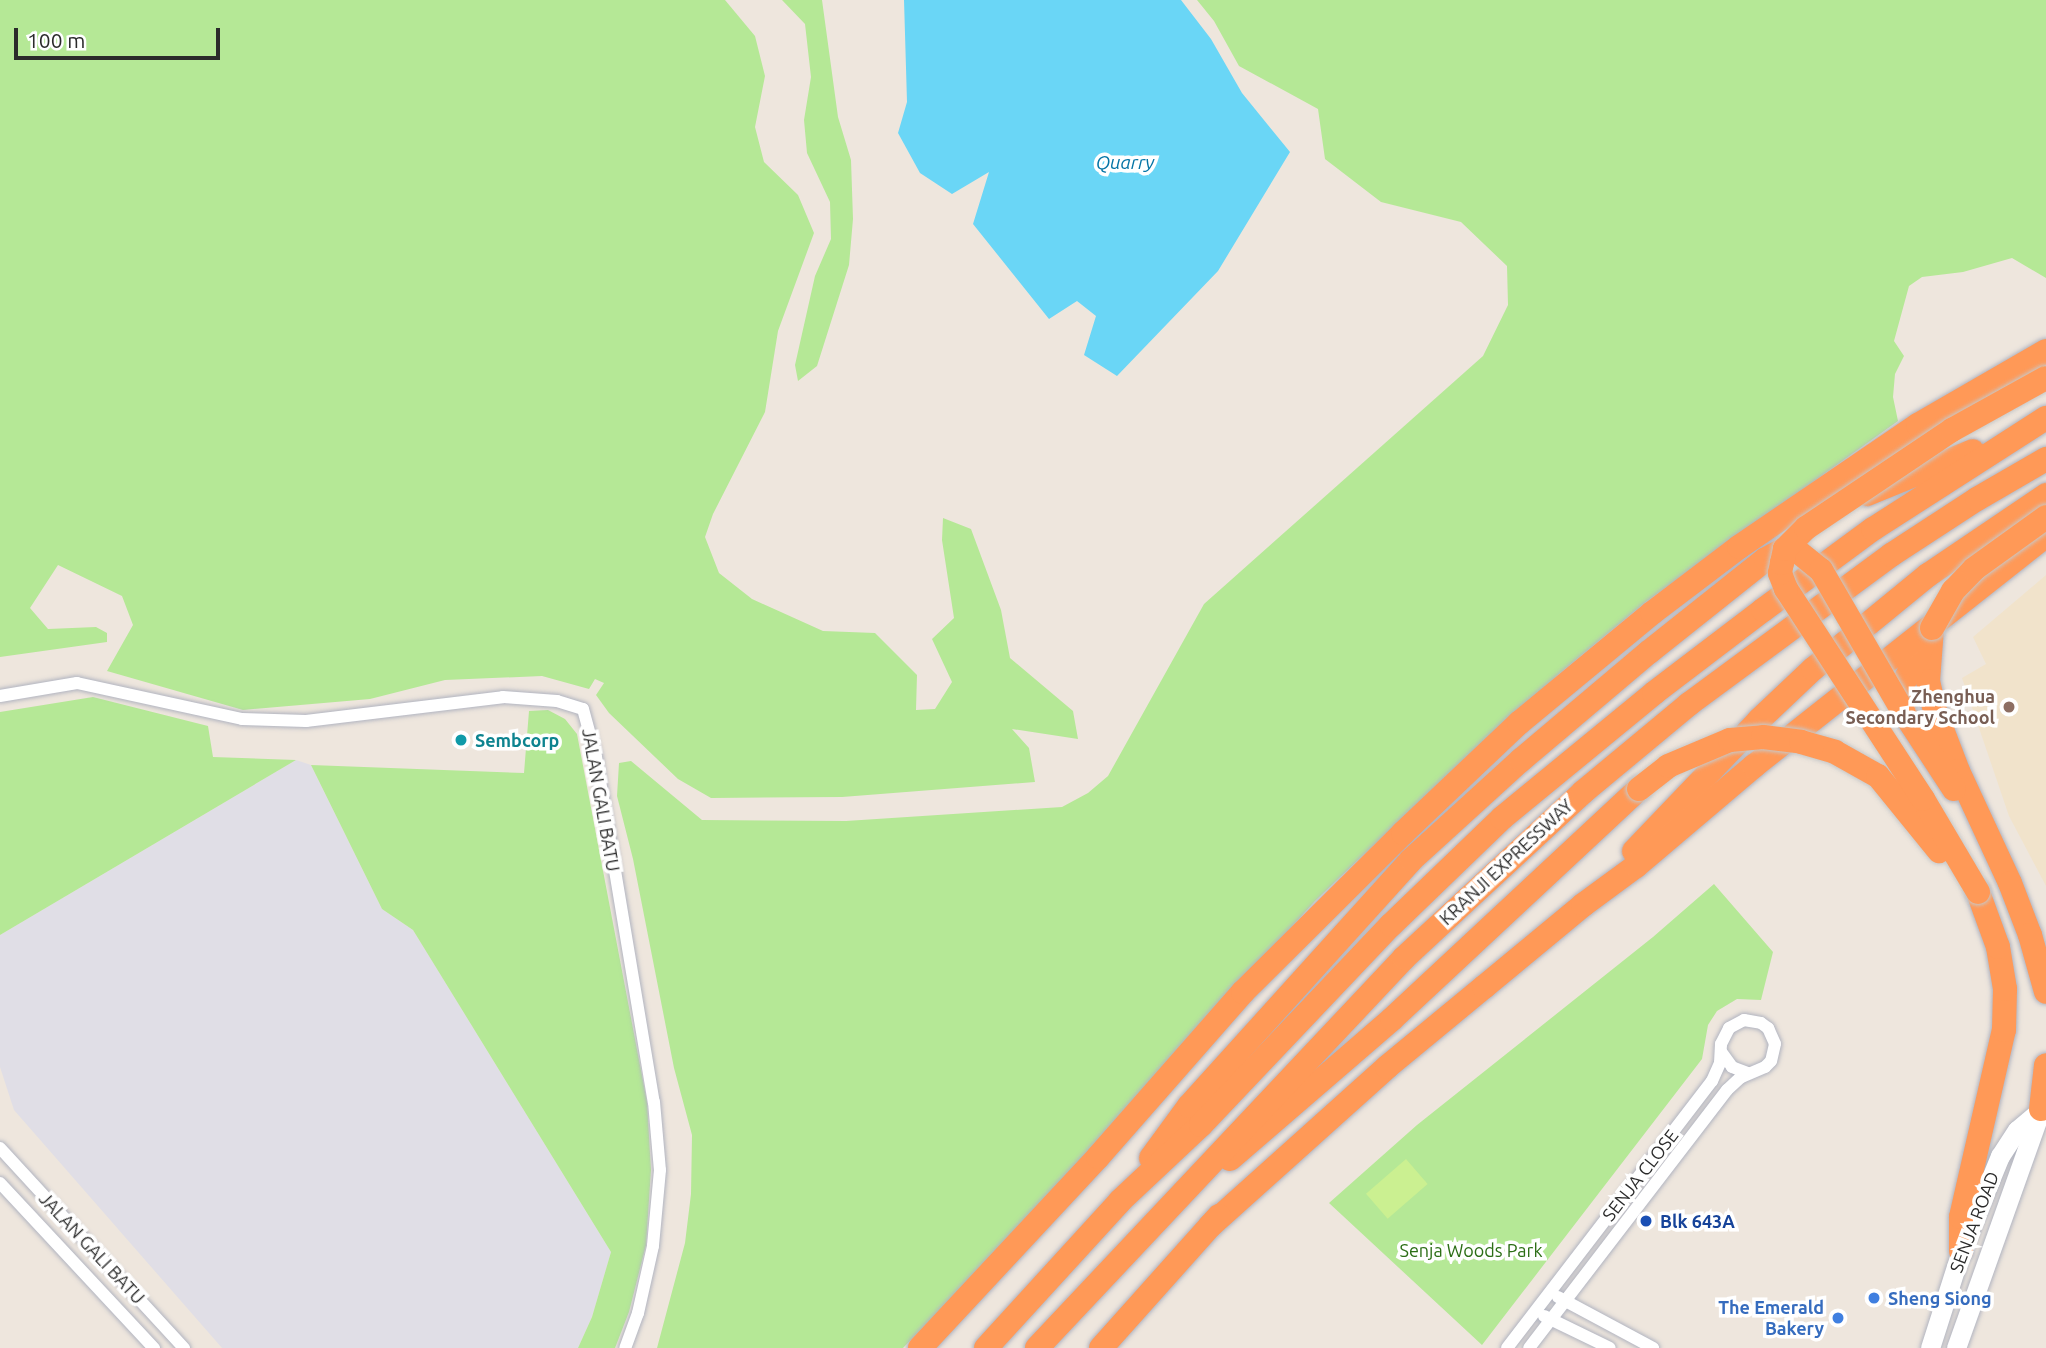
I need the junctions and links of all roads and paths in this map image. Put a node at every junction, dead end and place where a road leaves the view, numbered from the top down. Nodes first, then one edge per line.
1 (2046, 351) edge
2 (2046, 378) edge
3 (2036, 424) edge
4 (2046, 459) edge
5 (2041, 505) edge
6 (2046, 535) edge
7 (1740, 547) junction
8 (1785, 549) junction
9 (1932, 628) junction
10 (0, 696) edge
11 (1904, 713) junction
12 (1995, 850) junction
13 (1978, 892) junction
14 (1583, 905) junction
15 (2046, 992) edge
16 (1392, 1019) junction
17 (1722, 1053) junction
18 (2046, 1065) edge
19 (1748, 1073) junction
20 (2043, 1108) edge
21 (0, 1148) edge
22 (0, 1183) edge
23 (1120, 1201) junction
24 (1153, 1226) junction
25 (1210, 1226) junction
26 (1961, 1251) junction
27 (1549, 1292) junction
28 (1564, 1302) junction
29 (1536, 1310) junction
30 (1550, 1320) junction
31 (154, 1348) edge
32 (184, 1348) edge
33 (625, 1348) edge
34 (920, 1348) edge
35 (986, 1348) edge
36 (1037, 1348) edge
37 (1101, 1348) edge
38 (1507, 1348) edge
39 (1529, 1348) edge
40 (1610, 1348) edge
41 (1653, 1348) edge
42 (1930, 1348) edge
43 (1956, 1348) edge

1 - 7 highway
2 - 8 highway, bridge
3 - 7 highway
3 - 23 highway
4 - 24 highway, KRANJI EXPRESSWAY
5 - 9 highway, bridge
5 - 14 highway
6 - 14 highway
7 - 34 highway
8 - 11 highway, bridge
8 - 13 highway, bridge
8 - 23 highway
9 - 11 highway
9 - 12 highway
10 - 33 street, JALAN GALI BATU
11 - 12 highway
12 - 15 highway
13 - 16 highway, bridge
13 - 26 highway
14 - 25 highway
16 - 24 highway
16 - 25 highway
17 - 19 street
17 - 19 street, SENJA CLOSE
17 - 27 street, SENJA CLOSE
18 - 20 highway
19 - 28 street, SENJA CLOSE
20 - 26 street, SENJA ROAD
20 - 43 street, SENJA ROAD
21 - 32 street, JALAN GALI BATU
22 - 31 street, JALAN GALI BATU
23 - 35 highway
24 - 36 highway, KRANJI EXPRESSWAY
25 - 37 highway
26 - 42 street, SENJA ROAD
27 - 28 street
27 - 29 street, SENJA CLOSE
28 - 30 street, SENJA CLOSE
28 - 41 street
29 - 30 street
29 - 38 street, SENJA CLOSE
30 - 39 street, SENJA CLOSE
30 - 40 street

